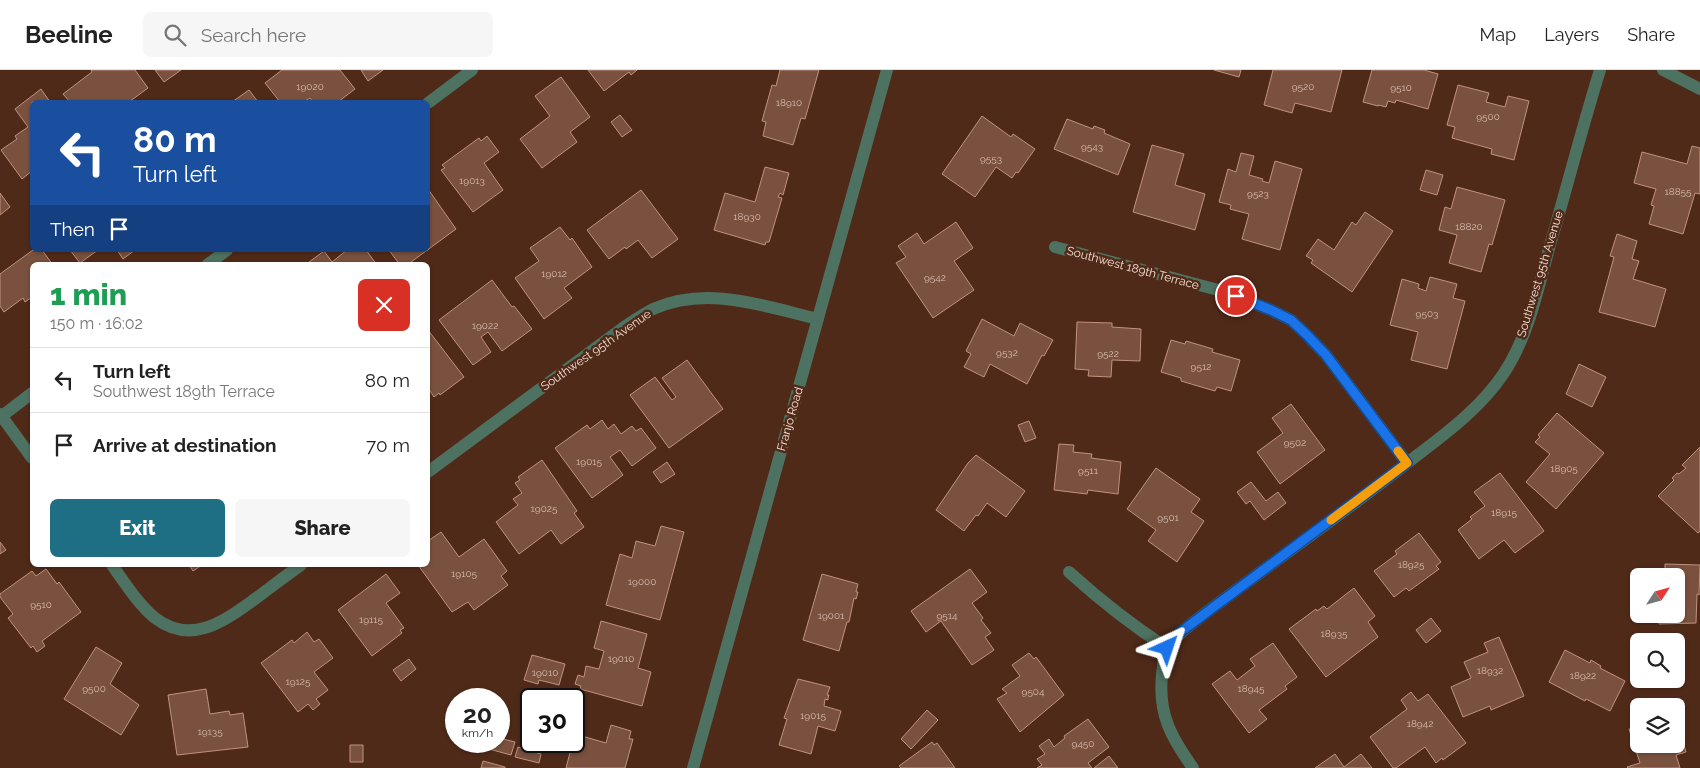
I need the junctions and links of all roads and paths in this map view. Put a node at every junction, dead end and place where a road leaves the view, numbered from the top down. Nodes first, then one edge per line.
1 (472, 70) edge
2 (887, 70) edge
3 (1600, 70) edge
4 (1663, 70) edge
5 (1700, 89) edge
6 (430, 102) edge
7 (1055, 247) dead end
8 (224, 252) edge
9 (211, 262) edge
10 (818, 319) junction
11 (30, 395) edge
12 (1, 415) edge
13 (30, 455) edge
14 (1407, 463) junction
15 (430, 471) edge
16 (114, 567) edge
17 (298, 567) edge
18 (1069, 572) dead end
19 (1167, 648) junction
20 (693, 768) edge
21 (1193, 768) edge

1 - 6 street
2 - 10 street, Franjo Road
3 - 14 street, Southwest 95th Avenue
4 - 5 street
7 - 14 street, Southwest 189th Terrace
8 - 9 street
10 - 15 street, Southwest 95th Avenue
10 - 20 street, Franjo Road
11 - 12 street
12 - 13 street
14 - 19 street, Southwest 95th Avenue
16 - 17 street
18 - 19 street
19 - 21 street

